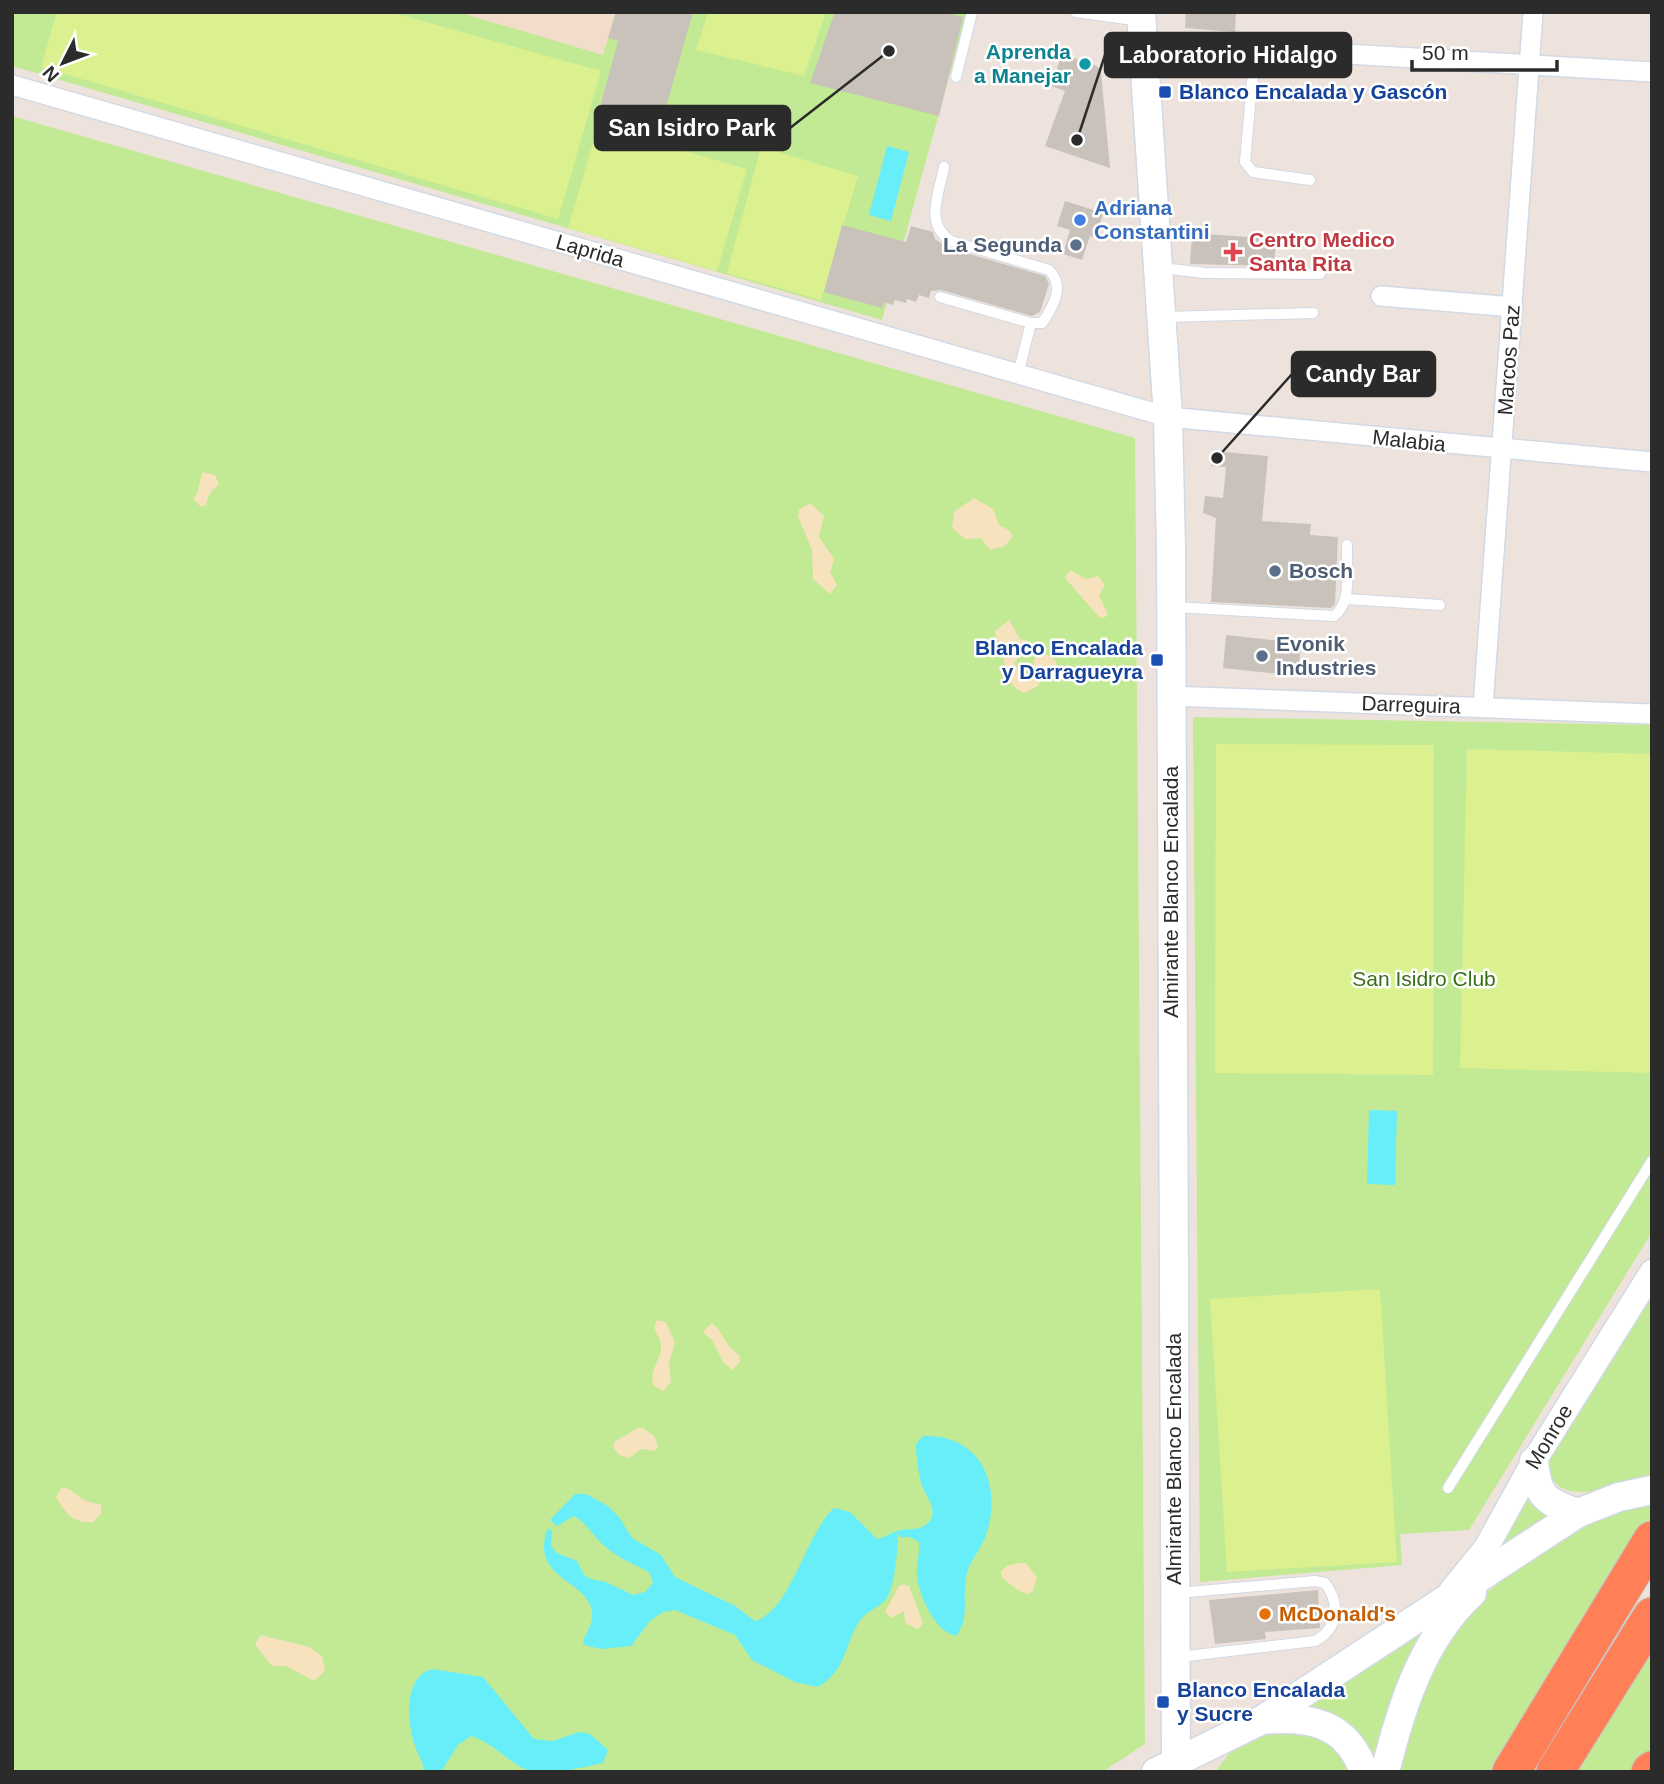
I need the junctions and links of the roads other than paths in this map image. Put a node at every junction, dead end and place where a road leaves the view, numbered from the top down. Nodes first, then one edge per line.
1 (972, 12) edge
2 (1076, 12) edge
3 (1533, 12) edge
4 (1142, 25) edge
5 (1255, 49) junction
6 (1529, 65) junction
7 (1652, 72) edge
8 (956, 77) dead end
9 (12, 86) edge
10 (944, 167) dead end
11 (1310, 180) dead end
12 (1158, 267) junction
13 (1320, 274) dead end
14 (1381, 296) dead end
15 (940, 297) dead end
16 (1513, 307) junction
17 (1313, 313) dead end
18 (1161, 317) junction
19 (1031, 323) junction
20 (1018, 374) junction
21 (1167, 417) junction
22 (1503, 450) junction
23 (1652, 462) edge
24 (1347, 545) dead end
25 (1346, 599) junction
26 (1440, 605) dead end
27 (1170, 606) junction
28 (1170, 696) junction
29 (1483, 707) junction
30 (1652, 714) edge
31 (1652, 1161) edge
32 (1652, 1272) edge
33 (1534, 1461) junction
34 (1448, 1488) dead end
35 (1652, 1490) edge
36 (1578, 1513) junction
37 (1652, 1540) edge
38 (1503, 1565) junction
39 (1175, 1594) junction
40 (1444, 1600) junction
41 (1652, 1616) edge
42 (1175, 1658) junction
43 (1262, 1720) junction
44 (1178, 1769) edge
45 (1364, 1772) edge
46 (1385, 1772) edge
47 (1511, 1772) edge
48 (1555, 1772) edge

1 - 8 lane
2 - 4 lane
3 - 6 street, Marcos Paz
4 - 5 street
4 - 12 main road, Almirante Blanco Encalada
5 - 6 street
5 - 11 lane
6 - 7 street
6 - 16 street, Marcos Paz
9 - 20 street, Laprida
10 - 19 lane
12 - 13 lane
12 - 18 main road, Almirante Blanco Encalada
14 - 16 street
15 - 19 lane
16 - 22 street, Marcos Paz
17 - 18 lane
18 - 21 main road, Almirante Blanco Encalada
19 - 20 lane
20 - 21 street, Laprida
21 - 22 street, Malabia
21 - 27 main road, Almirante Blanco Encalada
22 - 23 street, Malabia
22 - 29 street, Marcos Paz
24 - 25 lane
25 - 26 lane
25 - 27 lane
27 - 28 main road, Almirante Blanco Encalada
28 - 29 street, Darreguira
28 - 39 main road, Almirante Blanco Encalada
29 - 30 street, Darreguira
31 - 34 lane
32 - 33 street, Monroe
33 - 36 main road
33 - 40 street, Monroe
35 - 36 main road
36 - 38 main road
37 - 47 highway
38 - 40 main road
38 - 46 main road
39 - 42 main road, Almirante Blanco Encalada
39 - 42 lane
40 - 43 main road
41 - 48 highway
42 - 44 main road, Almirante Blanco Encalada
43 - 44 main road
43 - 45 main road

